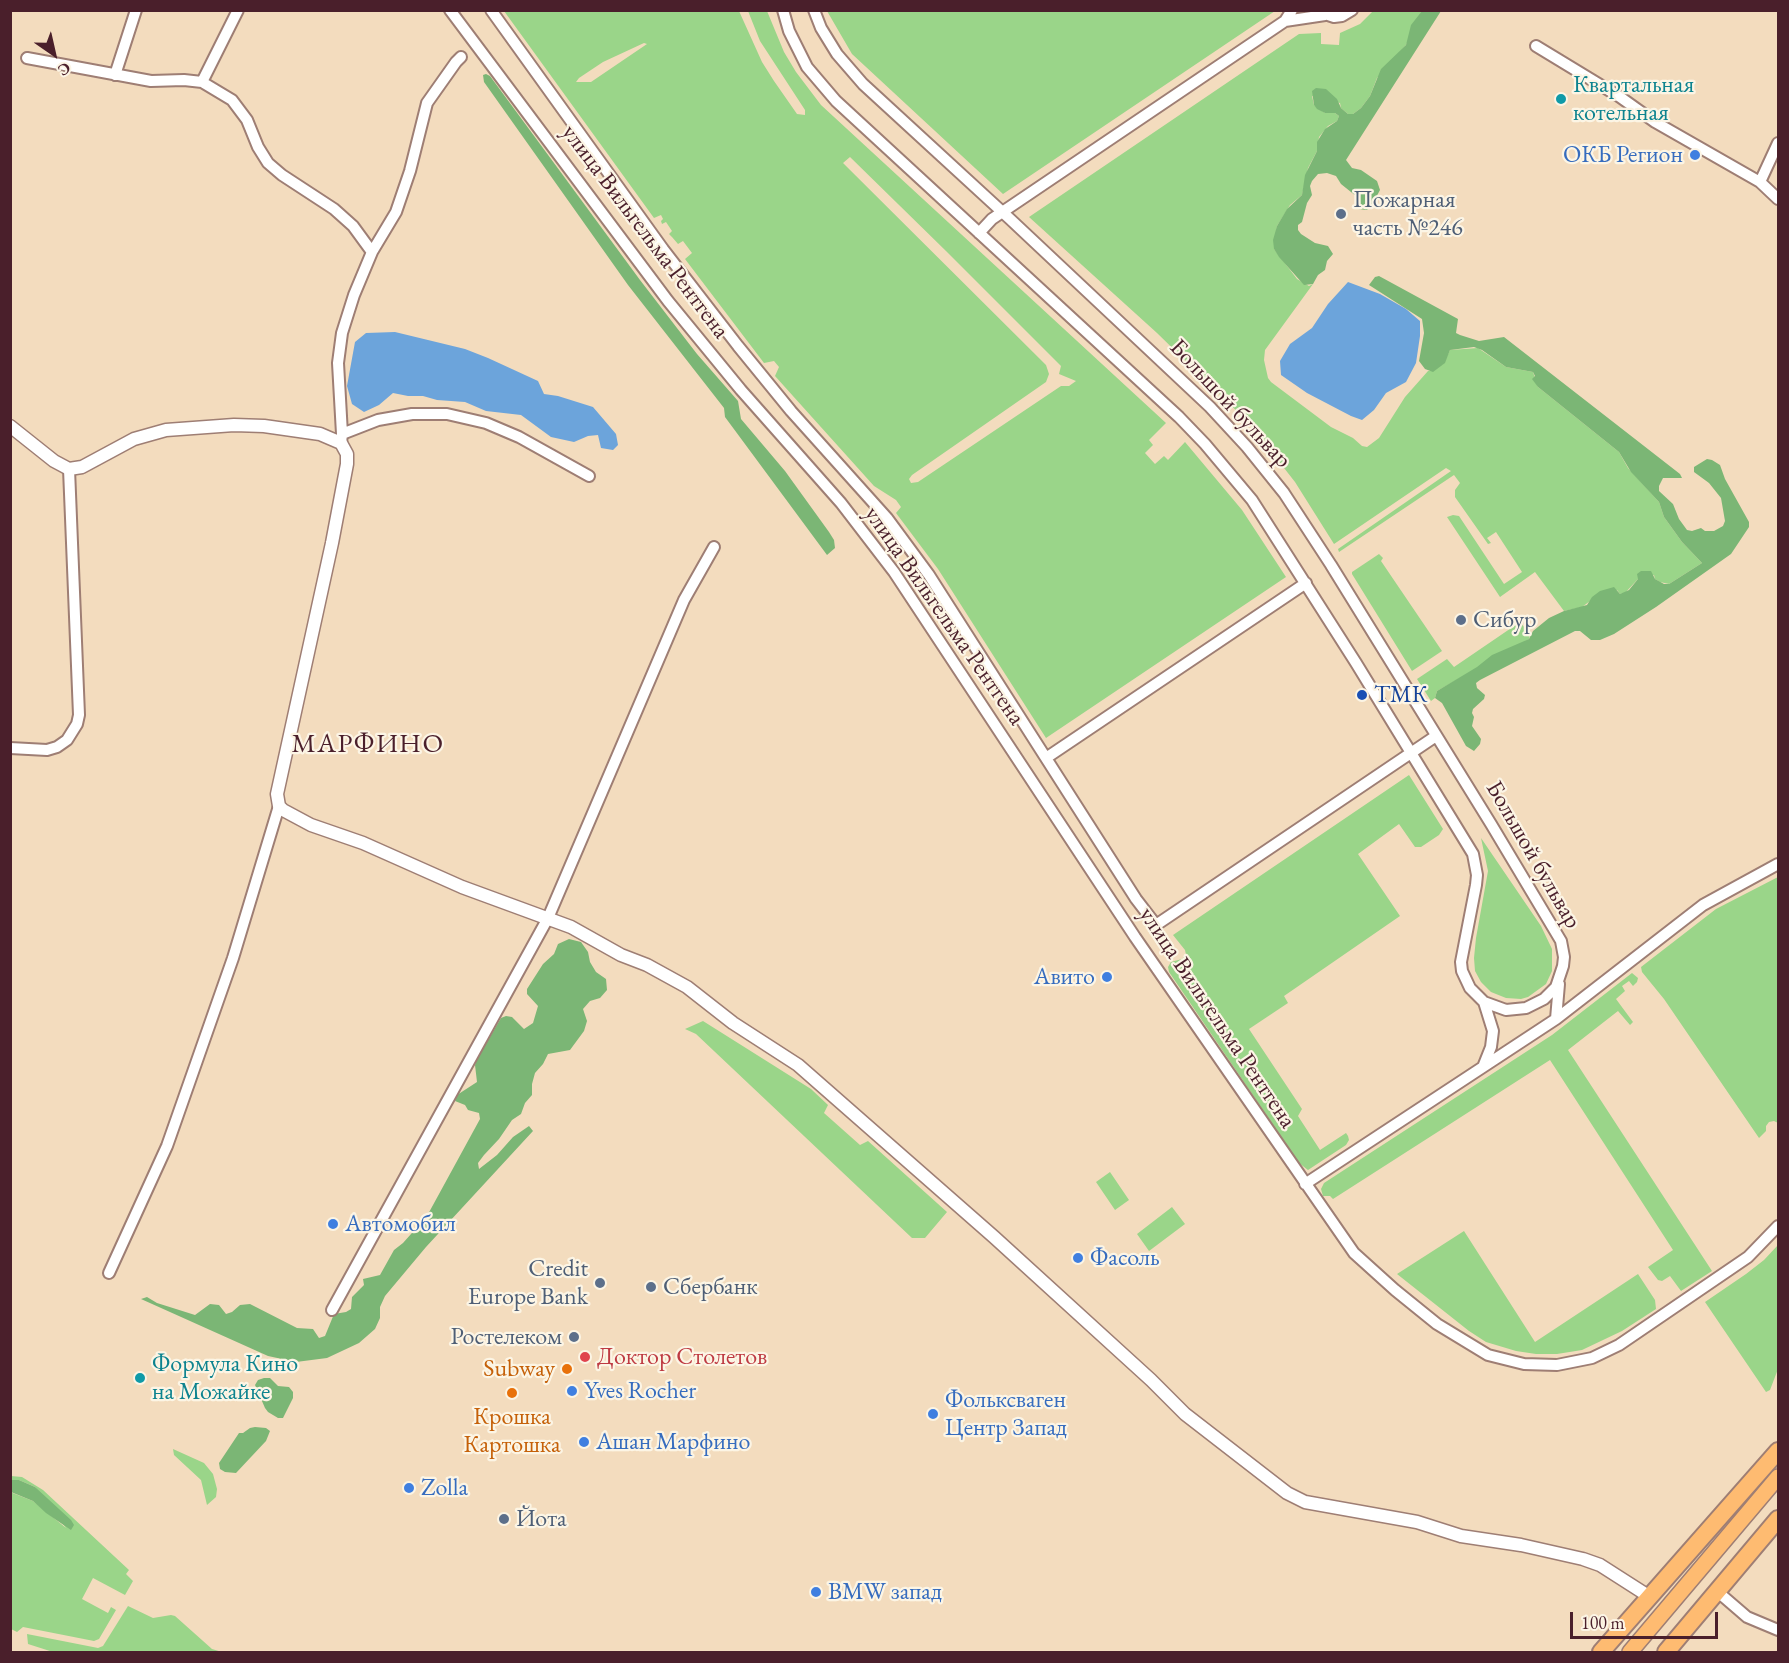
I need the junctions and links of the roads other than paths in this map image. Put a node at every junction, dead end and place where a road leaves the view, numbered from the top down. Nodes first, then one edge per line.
1 (136, 10) edge
2 (238, 10) edge
3 (450, 10) edge
4 (491, 10) edge
5 (783, 10) edge
6 (814, 10) edge
7 (1292, 10) edge
8 (1352, 10) edge
9 (1321, 13) edge
10 (1285, 21) junction
11 (1536, 46) dead end
12 (462, 57) dead end
13 (27, 58) dead end
14 (115, 75) junction
15 (202, 82) junction
16 (1779, 143) edge
17 (1760, 182) junction
18 (1779, 199) edge
19 (1002, 212) junction
20 (979, 232) junction
21 (372, 252) junction
22 (10, 426) edge
23 (341, 439) junction
24 (69, 469) junction
25 (589, 476) dead end
26 (714, 547) dead end
27 (1305, 583) junction
28 (1437, 736) junction
29 (10, 748) edge
30 (1411, 752) junction
31 (1046, 758) junction
32 (279, 806) junction
33 (1779, 864) edge
34 (548, 918) junction
35 (1560, 978) junction
36 (1484, 1002) junction
37 (1556, 1019) junction
38 (1483, 1067) junction
39 (1305, 1184) junction
40 (1779, 1226) edge
41 (109, 1273) dead end
42 (332, 1310) dead end
43 (1779, 1451) edge
44 (1779, 1477) edge
45 (1779, 1518) edge
46 (1650, 1596) junction
47 (1715, 1596) junction
48 (1779, 1630) edge
49 (1600, 1653) edge
50 (1630, 1653) edge
51 (1666, 1653) edge
52 (1680, 1653) edge

1 - 14 street
2 - 15 street
3 - 39 street, улица Вильгельма Рентгена
4 - 31 street, улица Вильгельма Рентгена
5 - 20 street, Большой бульвар
6 - 19 street, Большой бульвар
7 - 10 street
8 - 9 street
9 - 10 street
10 - 19 street
11 - 17 street
12 - 21 street
13 - 14 street
14 - 15 street
15 - 21 street
16 - 17 street
17 - 18 street
19 - 20 street
19 - 28 street, Большой бульвар
20 - 27 street, Большой бульвар
21 - 23 street
22 - 24 street
23 - 24 street
23 - 25 street
23 - 32 street
24 - 29 street
26 - 34 street
27 - 30 street, Большой бульвар
27 - 31 street
28 - 30 street
28 - 35 street, Большой бульвар
30 - 31 street, улица Вильгельма Рентгена
30 - 36 street, Большой бульвар
32 - 34 street
32 - 41 street
33 - 37 street
34 - 42 street
34 - 46 street
35 - 36 street
35 - 37 street, Большой бульвар
36 - 38 street
37 - 38 street
38 - 39 street
39 - 40 street, улица Вильгельма Рентгена
43 - 46 highway
44 - 50 main road
45 - 47 highway
46 - 49 highway
47 - 48 street
47 - 51 highway
47 - 52 highway

